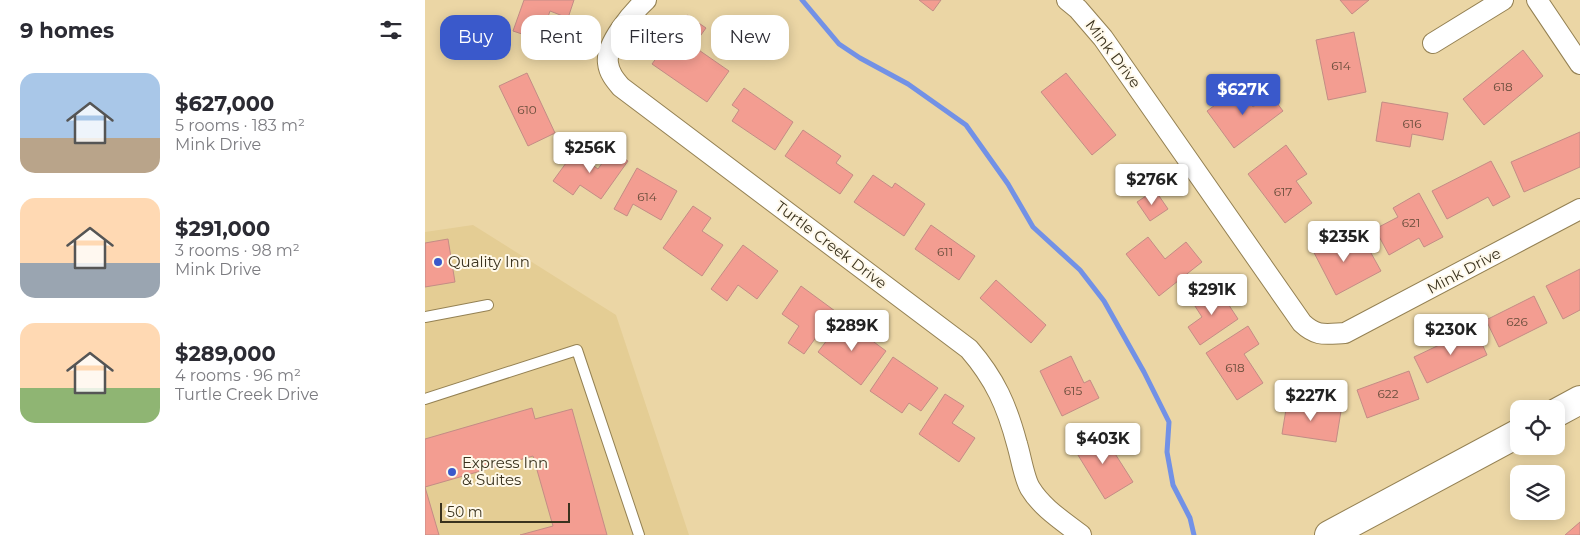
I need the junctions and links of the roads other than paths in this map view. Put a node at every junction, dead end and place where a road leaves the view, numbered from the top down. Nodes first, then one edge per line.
1 (646, 0) edge
2 (1067, 0) edge
3 (1503, 0) edge
4 (1537, 0) edge
5 (1433, 42) dead end
6 (1580, 64) edge
7 (1580, 209) edge
8 (488, 305) dead end
9 (425, 317) edge
10 (425, 399) edge
11 (1580, 400) edge
12 (1565, 408) edge
13 (1510, 438) edge
14 (639, 535) edge
15 (1081, 535) edge
16 (1329, 535) edge

1 - 15 street, Turtle Creek Drive
2 - 7 street, Mink Drive
3 - 5 street
4 - 6 street
8 - 9 lane
10 - 14 lane
11 - 12 main road
13 - 16 main road

